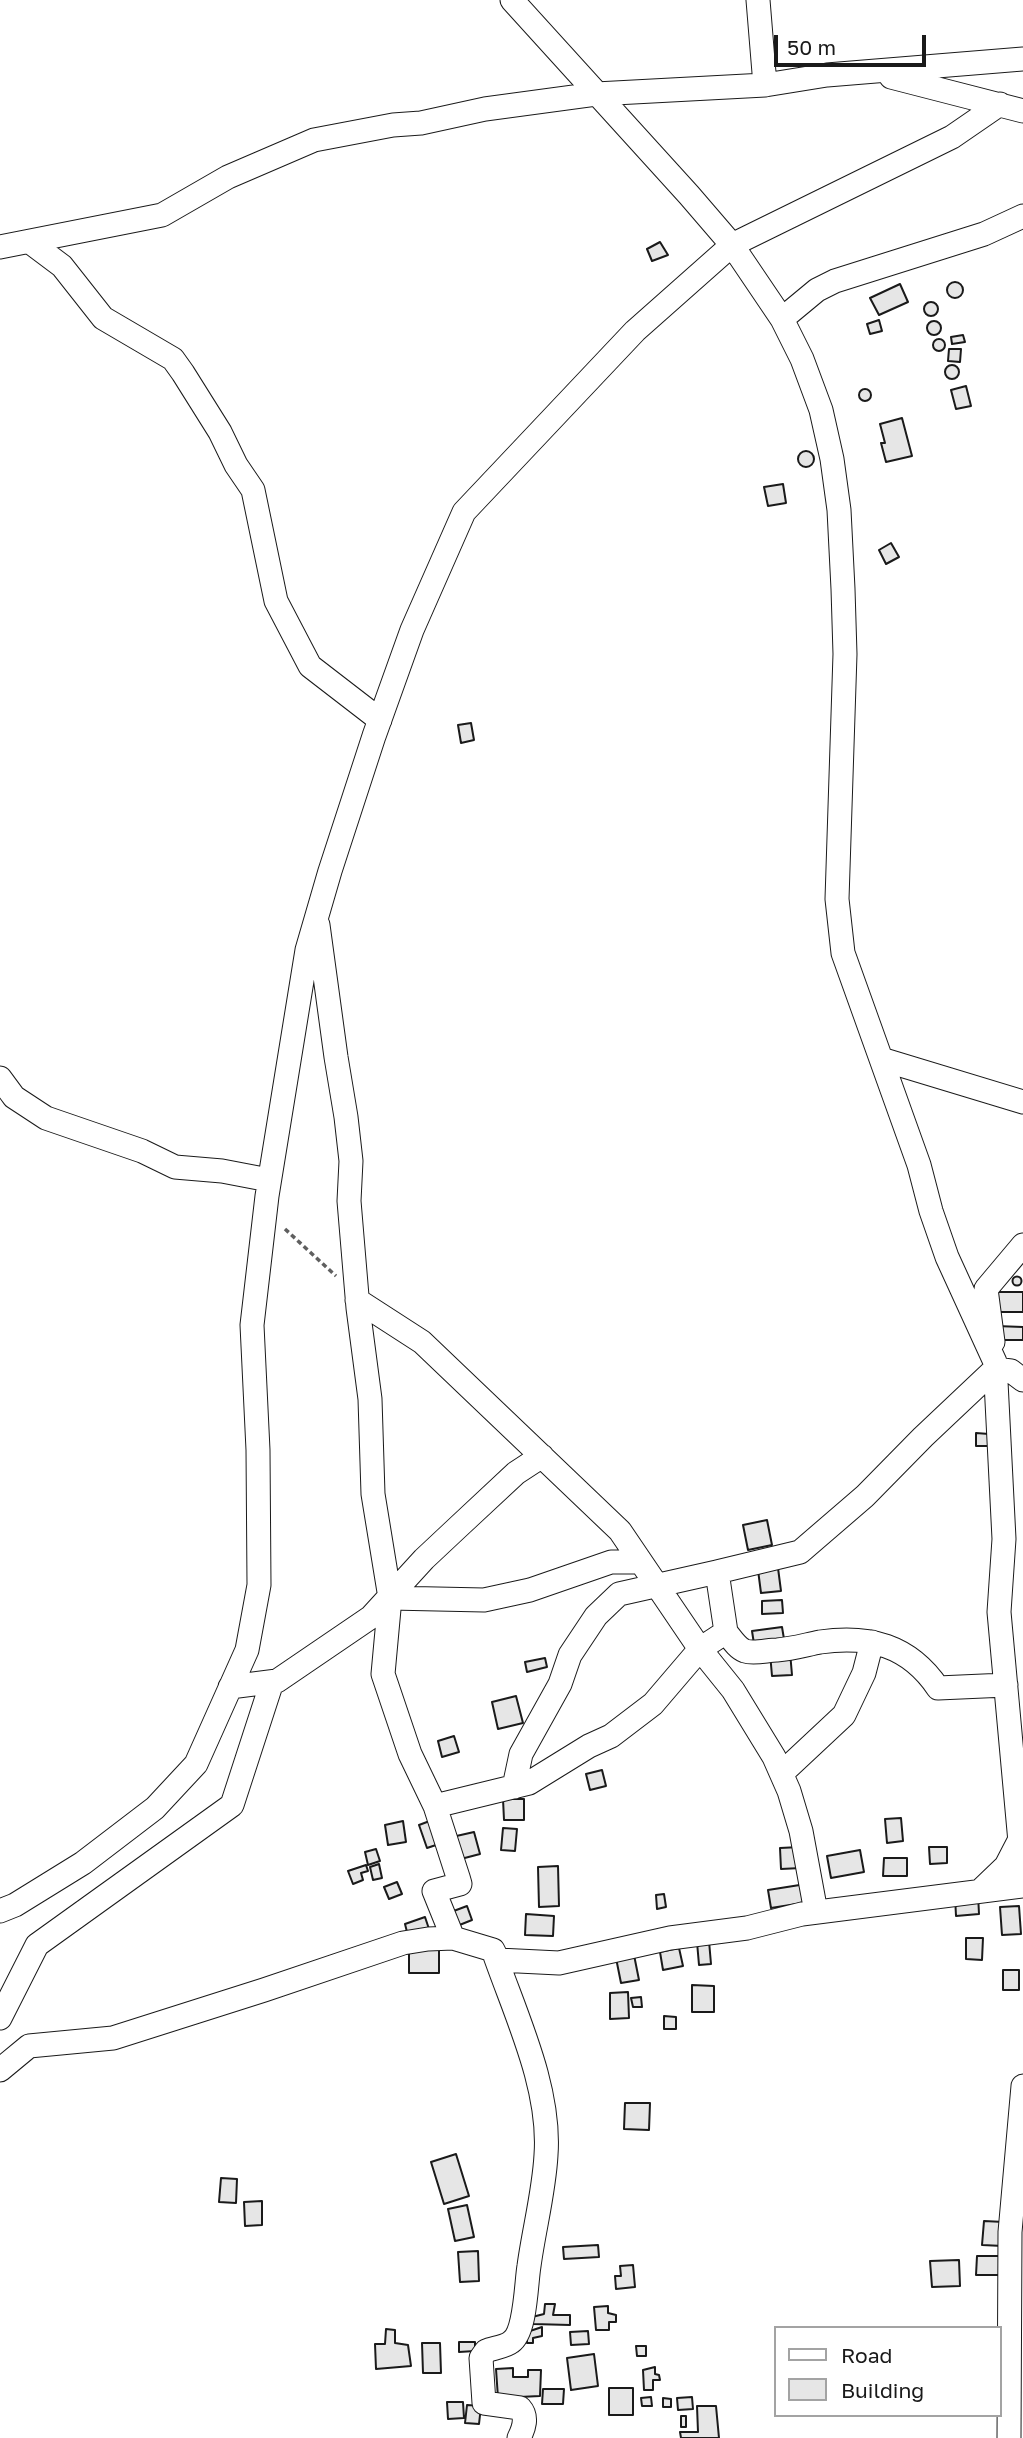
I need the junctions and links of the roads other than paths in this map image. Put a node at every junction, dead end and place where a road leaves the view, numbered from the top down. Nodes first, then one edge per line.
1 (512, 0) edge
2 (758, 0) edge
3 (1023, 59) edge
4 (869, 72) junction
5 (765, 85) junction
6 (596, 94) junction
7 (1000, 104) junction
8 (1023, 111) edge
9 (1023, 216) edge
10 (30, 242) junction
11 (732, 246) junction
12 (0, 247) edge
13 (782, 320) junction
14 (380, 720) junction
15 (317, 915) junction
16 (881, 1059) junction
17 (0, 1078) edge
18 (1023, 1102) edge
19 (269, 1180) junction
20 (1023, 1245) edge
21 (357, 1293) junction
22 (995, 1366) junction
23 (1023, 1380) edge
24 (542, 1456) junction
25 (641, 1562) junction
26 (717, 1572) junction
27 (657, 1584) junction
28 (390, 1598) junction
29 (726, 1632) junction
30 (872, 1642) junction
31 (700, 1649) junction
32 (272, 1682) junction
33 (1006, 1685) junction
34 (230, 1687) junction
35 (782, 1773) junction
36 (514, 1787) junction
37 (435, 1806) junction
38 (1020, 1839) junction
39 (1023, 1875) edge
40 (1023, 1886) edge
41 (981, 1891) junction
42 (0, 1911) edge
43 (816, 1912) junction
44 (453, 1938) junction
45 (493, 1950) junction
46 (0, 2018) edge
47 (0, 2070) edge
48 (1023, 2089) edge
49 (1017, 2228) edge
50 (519, 2438) edge
51 (1009, 2438) edge

1 - 6 street
2 - 5 street
3 - 4 street
4 - 5 street
4 - 7 street
5 - 6 street
6 - 10 street
6 - 11 street
7 - 8 street
7 - 11 street
9 - 13 street
10 - 12 street
10 - 14 street
11 - 13 street
11 - 14 street
13 - 16 street
14 - 15 street
15 - 19 street
15 - 21 street
16 - 18 street
16 - 22 street
17 - 19 street
19 - 34 street
20 - 22 street
21 - 24 street
21 - 28 street
22 - 23 street
22 - 26 street
22 - 33 street
24 - 25 street
24 - 28 street
25 - 27 street
25 - 28 street
26 - 27 street
26 - 29 street
27 - 31 street
27 - 36 street
28 - 32 street
28 - 37 street
29 - 30 street
29 - 31 street
30 - 33 street
30 - 35 street
31 - 35 street
31 - 36 street
32 - 34 street
32 - 46 street
33 - 38 street
34 - 42 street
35 - 43 street
36 - 37 street
37 - 44 street
38 - 39 street
38 - 41 street
40 - 41 street
41 - 43 street
43 - 45 street
44 - 45 street
44 - 47 street
45 - 50 street
48 - 49 street
49 - 51 street

